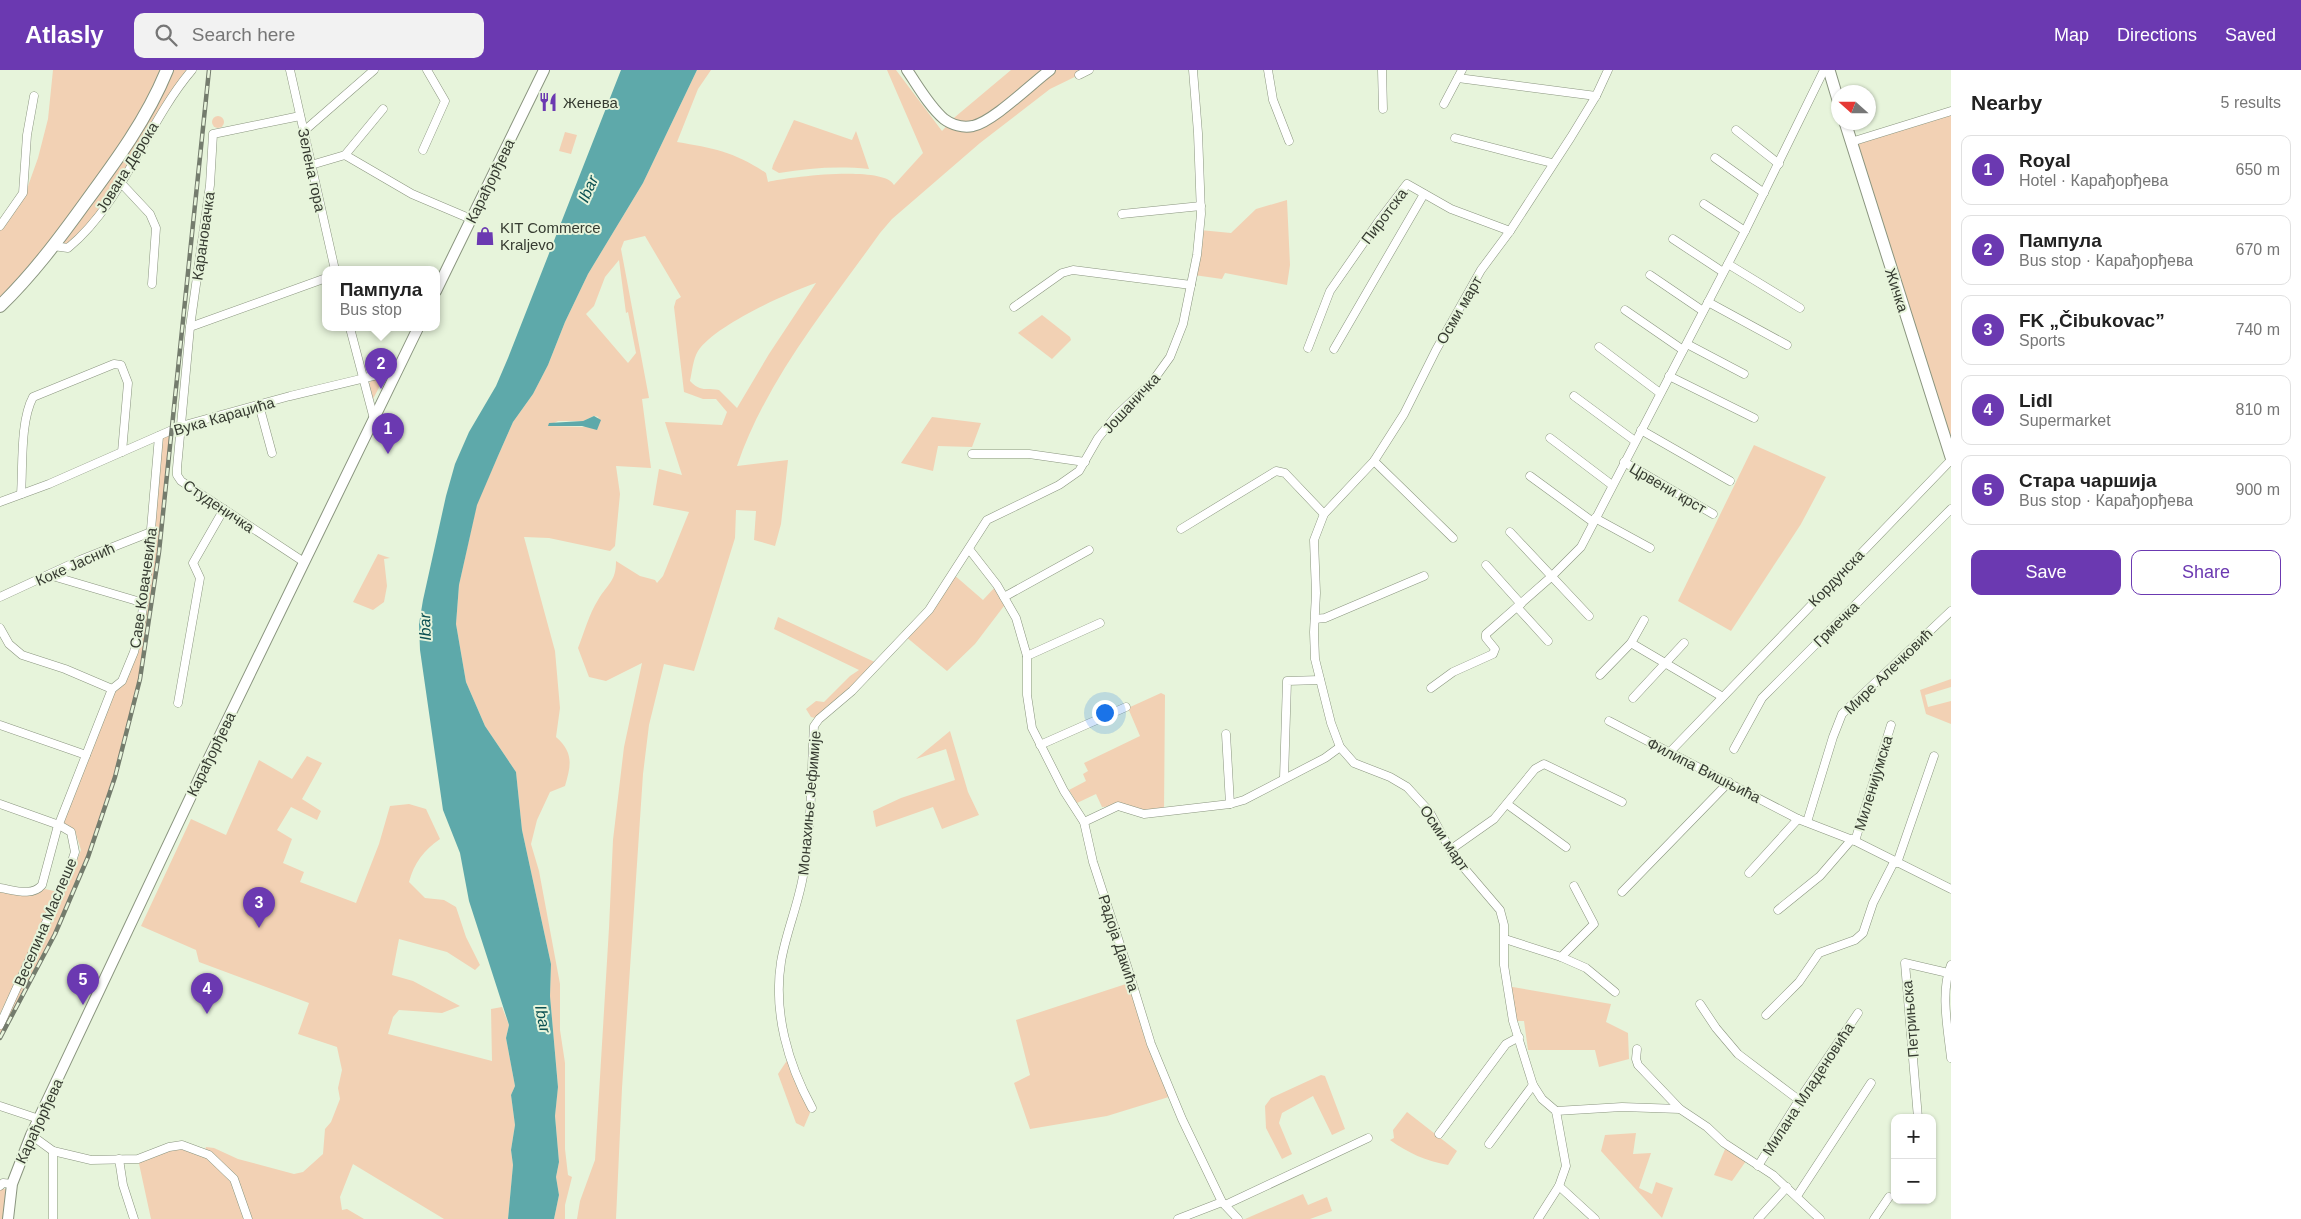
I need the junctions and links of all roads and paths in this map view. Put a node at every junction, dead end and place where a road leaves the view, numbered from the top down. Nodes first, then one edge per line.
1 (167, 70) edge
2 (192, 70) edge
3 (290, 70) edge
4 (374, 70) edge
5 (427, 70) edge
6 (543, 70) edge
7 (907, 70) edge
8 (1050, 70) edge
9 (1090, 70) edge
10 (1193, 70) edge
11 (1268, 70) edge
12 (1382, 70) edge
13 (1462, 70) edge
14 (1608, 70) edge
15 (1824, 70) edge
16 (1829, 70) edge
17 (1079, 75) dead end
18 (1458, 78) junction
19 (1834, 85) edge
20 (34, 96) dead end
21 (1596, 96) junction
22 (1444, 104) dead end
23 (383, 109) dead end
24 (1383, 109) dead end
25 (1951, 111) edge
26 (300, 116) junction
27 (1736, 130) dead end
28 (1848, 130) edge
29 (304, 131) junction
30 (1455, 138) dead end
31 (1289, 141) dead end
32 (1852, 142) junction
33 (423, 150) dead end
34 (345, 155) junction
35 (1715, 158) dead end
36 (1552, 163) junction
37 (1779, 164) junction
38 (311, 165) junction
39 (121, 183) junction
40 (1764, 193) junction
41 (1424, 194) junction
42 (1704, 204) dead end
43 (1201, 206) junction
44 (1122, 214) dead end
45 (471, 219) junction
46 (0, 226) edge
47 (1510, 231) junction
48 (1745, 231) junction
49 (1673, 238) dead end
50 (53, 246) junction
51 (1728, 264) junction
52 (334, 266) edge
53 (1723, 272) junction
54 (1650, 275) dead end
55 (322, 279) edge
56 (440, 283) edge
57 (152, 284) dead end
58 (1191, 285) junction
59 (1708, 302) junction
60 (0, 306) edge
61 (1014, 307) dead end
62 (1800, 308) dead end
63 (1625, 310) dead end
64 (1703, 312) junction
65 (190, 326) junction
66 (351, 331) edge
67 (417, 331) edge
68 (1787, 346) dead end
69 (1599, 347) dead end
70 (1685, 347) junction
71 (1308, 348) dead end
72 (1334, 349) dead end
73 (398, 370) junction
74 (1744, 374) dead end
75 (1669, 376) junction
76 (363, 379) junction
77 (1660, 393) junction
78 (1574, 396) dead end
79 (260, 405) junction
80 (1754, 418) dead end
81 (374, 419) junction
82 (181, 426) junction
83 (1641, 430) junction
84 (159, 436) junction
85 (1550, 438) dead end
86 (1635, 441) junction
87 (122, 452) junction
88 (272, 453) dead end
89 (972, 454) dead end
90 (1951, 458) edge
91 (1374, 461) junction
92 (1085, 462) junction
93 (1624, 462) junction
94 (1530, 476) dead end
95 (1730, 481) dead end
96 (1612, 485) junction
97 (21, 494) junction
98 (0, 502) edge
99 (224, 509) junction
100 (1951, 509) edge
101 (1324, 514) junction
102 (1713, 514) dead end
103 (1594, 520) junction
104 (1181, 529) dead end
105 (151, 532) junction
106 (1510, 532) dead end
107 (1453, 538) dead end
108 (1650, 548) dead end
109 (969, 549) junction
110 (1089, 550) dead end
111 (304, 562) junction
112 (1486, 565) dead end
113 (48, 575) junction
114 (1424, 576) dead end
115 (1551, 577) junction
116 (0, 597) edge
117 (1004, 597) junction
118 (144, 603) junction
119 (1519, 606) junction
120 (1951, 611) edge
121 (1589, 616) dead end
122 (1315, 619) junction
123 (1644, 620) dead end
124 (1100, 623) dead end
125 (0, 628) edge
126 (3, 639) edge
127 (1548, 641) dead end
128 (1631, 643) junction
129 (1684, 643) dead end
130 (1027, 656) junction
131 (1665, 662) junction
132 (1600, 675) dead end
133 (1320, 680) junction
134 (1432, 688) dead end
135 (112, 689) junction
136 (1721, 696) junction
137 (1633, 698) dead end
138 (178, 703) dead end
139 (1126, 707) dead end
140 (1609, 721) dead end
141 (0, 725) edge
142 (1891, 725) dead end
143 (1226, 734) dead end
144 (1040, 745) junction
145 (1340, 747) junction
146 (1734, 749) dead end
147 (1669, 753) junction
148 (86, 755) junction
149 (1934, 756) dead end
150 (1284, 778) junction
151 (1729, 782) junction
152 (1622, 802) dead end
153 (0, 804) edge
154 (1230, 804) junction
155 (1507, 804) junction
156 (1798, 819) junction
157 (1084, 822) junction
158 (1807, 822) junction
159 (59, 825) junction
160 (1853, 840) junction
161 (1566, 847) dead end
162 (1450, 850) junction
163 (1896, 862) junction
164 (1749, 873) dead end
165 (1574, 886) dead end
166 (0, 888) edge
167 (1951, 888) edge
168 (1622, 892) dead end
169 (1778, 910) dead end
170 (1505, 939) junction
171 (1561, 957) junction
172 (1951, 965) edge
173 (1948, 973) junction
174 (1615, 992) dead end
175 (1700, 1004) dead end
176 (1858, 1013) dead end
177 (1766, 1016) dead end
178 (0, 1025) edge
179 (1519, 1037) junction
180 (1637, 1049) dead end
181 (1951, 1058) edge
182 (1871, 1083) dead end
183 (1533, 1085) junction
184 (1799, 1100) junction
185 (0, 1106) edge
186 (812, 1108) dead end
187 (1680, 1108) junction
188 (1556, 1110) junction
189 (1918, 1114) edge
190 (39, 1119) junction
191 (1438, 1134) dead end
192 (31, 1135) junction
193 (1368, 1138) dead end
194 (1490, 1144) dead end
195 (53, 1151) junction
196 (119, 1159) junction
197 (1758, 1166) junction
198 (12, 1184) junction
199 (0, 1186) edge
200 (1558, 1186) junction
201 (1787, 1187) junction
202 (1797, 1196) junction
203 (1889, 1198) dead end
204 (1223, 1203) junction
205 (8, 1219) edge
206 (53, 1219) edge
207 (134, 1219) edge
208 (248, 1219) edge
209 (1178, 1219) edge
210 (1238, 1219) edge
211 (1538, 1219) edge
212 (1595, 1219) edge
213 (1758, 1219) edge
214 (1820, 1219) edge
215 (1874, 1219) edge

1 - 50 main road, Јована Дерока
2 - 39 street, Јована Дерока
3 - 26 street, Зелена гора
4 - 29 street
5 - 33 street
6 - 45 street, Карађорђева
7 - 8 street
9 - 17 street
10 - 43 street, Јошаничка
11 - 31 street
12 - 24 street
13 - 18 street
14 - 21 street, Осми март
15 - 37 street, Црвени крст
16 - 19 main road
18 - 21 street
18 - 22 street
20 - 46 street
21 - 36 street, Осми март
23 - 34 street
25 - 32 street
26 - 29 street, Зелена гора
26 - 65 street, Карановачка
27 - 37 street
28 - 32 main road, Жичка
29 - 38 street, Зелена гора
30 - 36 street
32 - 90 main road, Жичка
34 - 38 street
34 - 45 street
35 - 40 street
36 - 47 street, Осми март
37 - 40 street, Црвени крст
38 - 52 street, Зелена гора
39 - 50 street, Јована Дерока
39 - 57 street
40 - 48 street, Црвени крст
41 - 47 street, Пиротска
41 - 71 street, Пиротска
41 - 72 street
42 - 48 street
43 - 44 street
43 - 58 street, Јошаничка
45 - 56 street, Карађорђева
47 - 91 street, Осми март
48 - 51 street, Црвени крст
49 - 53 street
50 - 60 main road, Јована Дерока
51 - 53 street, Црвени крст
51 - 62 street
53 - 59 street, Црвени крст
54 - 64 street
55 - 65 street
58 - 61 street
58 - 92 street, Јошаничка
59 - 64 street, Црвени крст
59 - 68 street
63 - 70 street
64 - 70 street, Црвени крст
65 - 82 street, Карановачка
66 - 76 street
67 - 73 street, Карађорђева
69 - 77 street
70 - 74 street
70 - 75 street, Црвени крст
73 - 76 street, Вука Караџића
73 - 81 street, Карађорђева
75 - 77 street, Црвени крст
75 - 80 street
76 - 79 street, Вука Караџића
76 - 81 street
77 - 83 street, Црвени крст
78 - 86 street, Црвени крст
79 - 82 street, Вука Караџића
79 - 88 street
81 - 111 street, Карађорђева
82 - 84 street, Вука Караџића
82 - 99 street, Студеничка
83 - 86 street, Црвени крст
83 - 95 street
84 - 87 street, Вука Караџића
84 - 105 street, Саве Ковачевића
85 - 96 street, Црвени крст
86 - 93 street, Црвени крст
87 - 97 street, Вука Караџића
87 - 97 street
89 - 92 street
90 - 136 street, Кордунска
91 - 101 street, Осми март
91 - 107 street
92 - 109 street, Јошаничка
93 - 96 street, Црвени крст
93 - 102 street, Црвени крст
94 - 103 street
96 - 103 street, Црвени крст
97 - 98 street, Вука Караџића
99 - 111 street, Студеничка
99 - 138 street
100 - 146 street, Грмечка
101 - 104 street
101 - 122 street, Осми март
103 - 108 street
103 - 115 street, Црвени крст
105 - 113 street, Коке Јаснић
105 - 118 street, Саве Ковачевића
106 - 115 street
109 - 117 street
109 - 186 street, Монахиње Јефимије
110 - 117 street
111 - 190 street, Карађорђева
112 - 119 street
113 - 116 street, Коке Јаснић
113 - 118 street
114 - 122 street
115 - 119 street, Црвени крст
115 - 121 street
117 - 130 street
118 - 135 street, Саве Ковачевића
119 - 127 street
119 - 134 street, Црвени крст
120 - 158 street, Мире Алечковић
122 - 133 street, Осми март
123 - 128 street
124 - 130 street
125 - 126 street
126 - 135 street
128 - 131 street
128 - 132 street
129 - 131 street
130 - 144 street
131 - 136 street
131 - 137 street
133 - 145 street, Осми март
133 - 150 street
135 - 148 street, Саве Ковачевића
136 - 147 street, Кордунска
139 - 144 street
140 - 147 street, Филипа Вишњића
141 - 148 street
142 - 160 street, Миленијумска
143 - 154 street
144 - 157 street
145 - 150 street
145 - 162 street, Осми март
147 - 151 street, Филипа Вишњића
148 - 159 street, Саве Ковачевића
149 - 163 street
150 - 154 street
151 - 156 street, Филипа Вишњића
151 - 168 street
152 - 155 street
153 - 159 street
154 - 157 street
155 - 161 street
155 - 162 street
156 - 158 street, Филипа Вишњића
156 - 164 street
157 - 204 street, Радоја Дакића
158 - 160 street, Филипа Вишњића
159 - 166 street, Саве Ковачевића
159 - 178 street, Веселина Маслеше
160 - 163 street, Филипа Вишњића
160 - 169 street
162 - 170 street, Осми март
163 - 167 street, Филипа Вишњића
163 - 177 street
165 - 171 street
170 - 171 street
170 - 179 street, Осми март
171 - 174 street
172 - 173 street
173 - 181 street
173 - 189 street, Петрињска
175 - 184 street
176 - 184 street, Милана Младеновића
179 - 183 street, Осми март
179 - 191 street
180 - 187 street
182 - 202 street
183 - 188 street, Осми март
183 - 194 street
184 - 197 street, Милана Младеновића
185 - 190 street
187 - 188 street
187 - 197 street
188 - 200 street
190 - 192 street, Карађорђева
192 - 195 street
192 - 198 street, Карађорђева
193 - 204 street
195 - 196 street
195 - 206 street
196 - 207 street
196 - 208 street
197 - 201 street
198 - 199 street, Карађорђева
198 - 205 street, Карађорђева
200 - 211 street
200 - 212 street
201 - 202 street
201 - 213 street
202 - 214 street
203 - 215 street
204 - 209 street
204 - 210 street, Радоја Дакића

